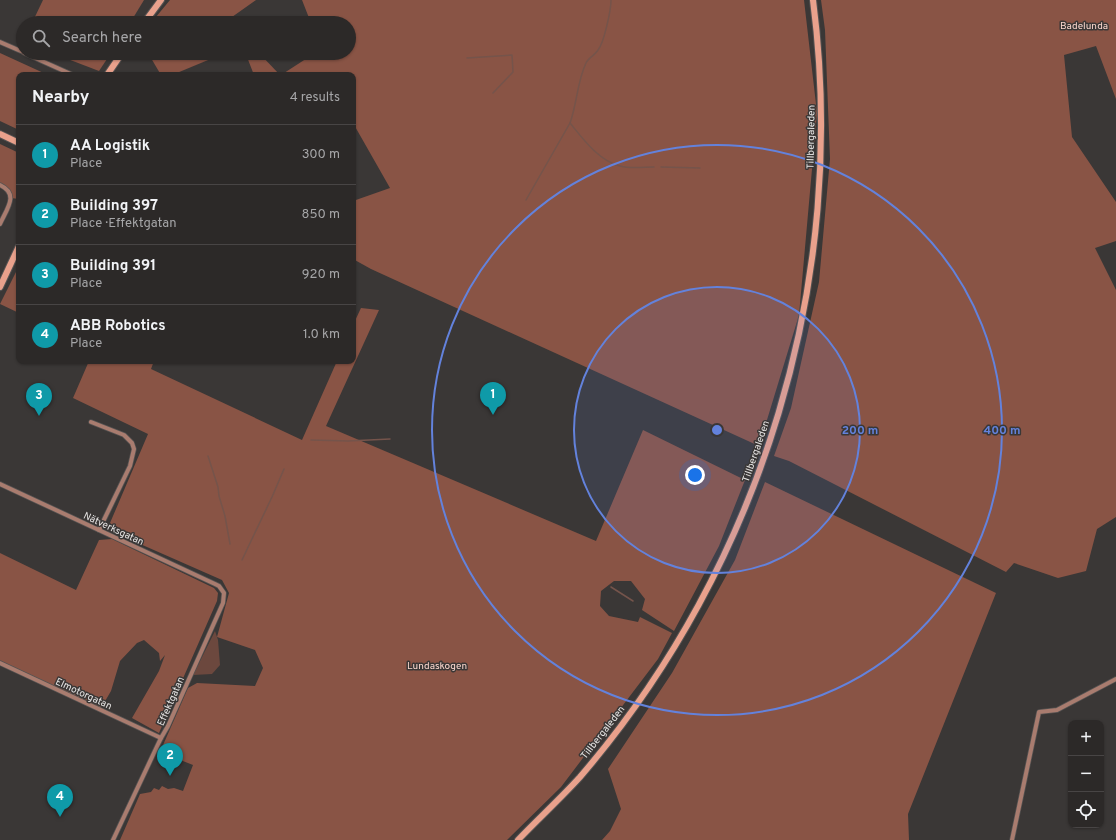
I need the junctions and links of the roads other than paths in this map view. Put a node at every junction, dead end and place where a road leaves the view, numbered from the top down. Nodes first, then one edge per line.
1 (161, 0) edge
2 (813, 0) edge
3 (149, 16) edge
4 (0, 42) edge
5 (16, 49) edge
6 (40, 60) edge
7 (117, 60) edge
8 (66, 72) edge
9 (109, 72) edge
10 (0, 134) edge
11 (16, 141) edge
12 (0, 185) edge
13 (0, 224) edge
14 (16, 252) edge
15 (0, 287) edge
16 (91, 422) dead end
17 (0, 484) edge
18 (99, 530) junction
19 (221, 588) joint
20 (0, 663) edge
21 (1116, 679) edge
22 (161, 738) junction
23 (113, 840) edge
24 (518, 840) edge
25 (1012, 840) edge

1 - 3 main road
2 - 24 main road, Tillbergaleden
4 - 5 street
6 - 8 street
7 - 9 main road
10 - 11 main road
12 - 13 street
14 - 15 main road
16 - 18 street
17 - 18 street, Nätverksgatan
18 - 19 street, Nätverksgatan
19 - 22 street, Effektgatan
20 - 22 street, Elmotorgatan
21 - 25 street
22 - 23 street, Effektgatan

